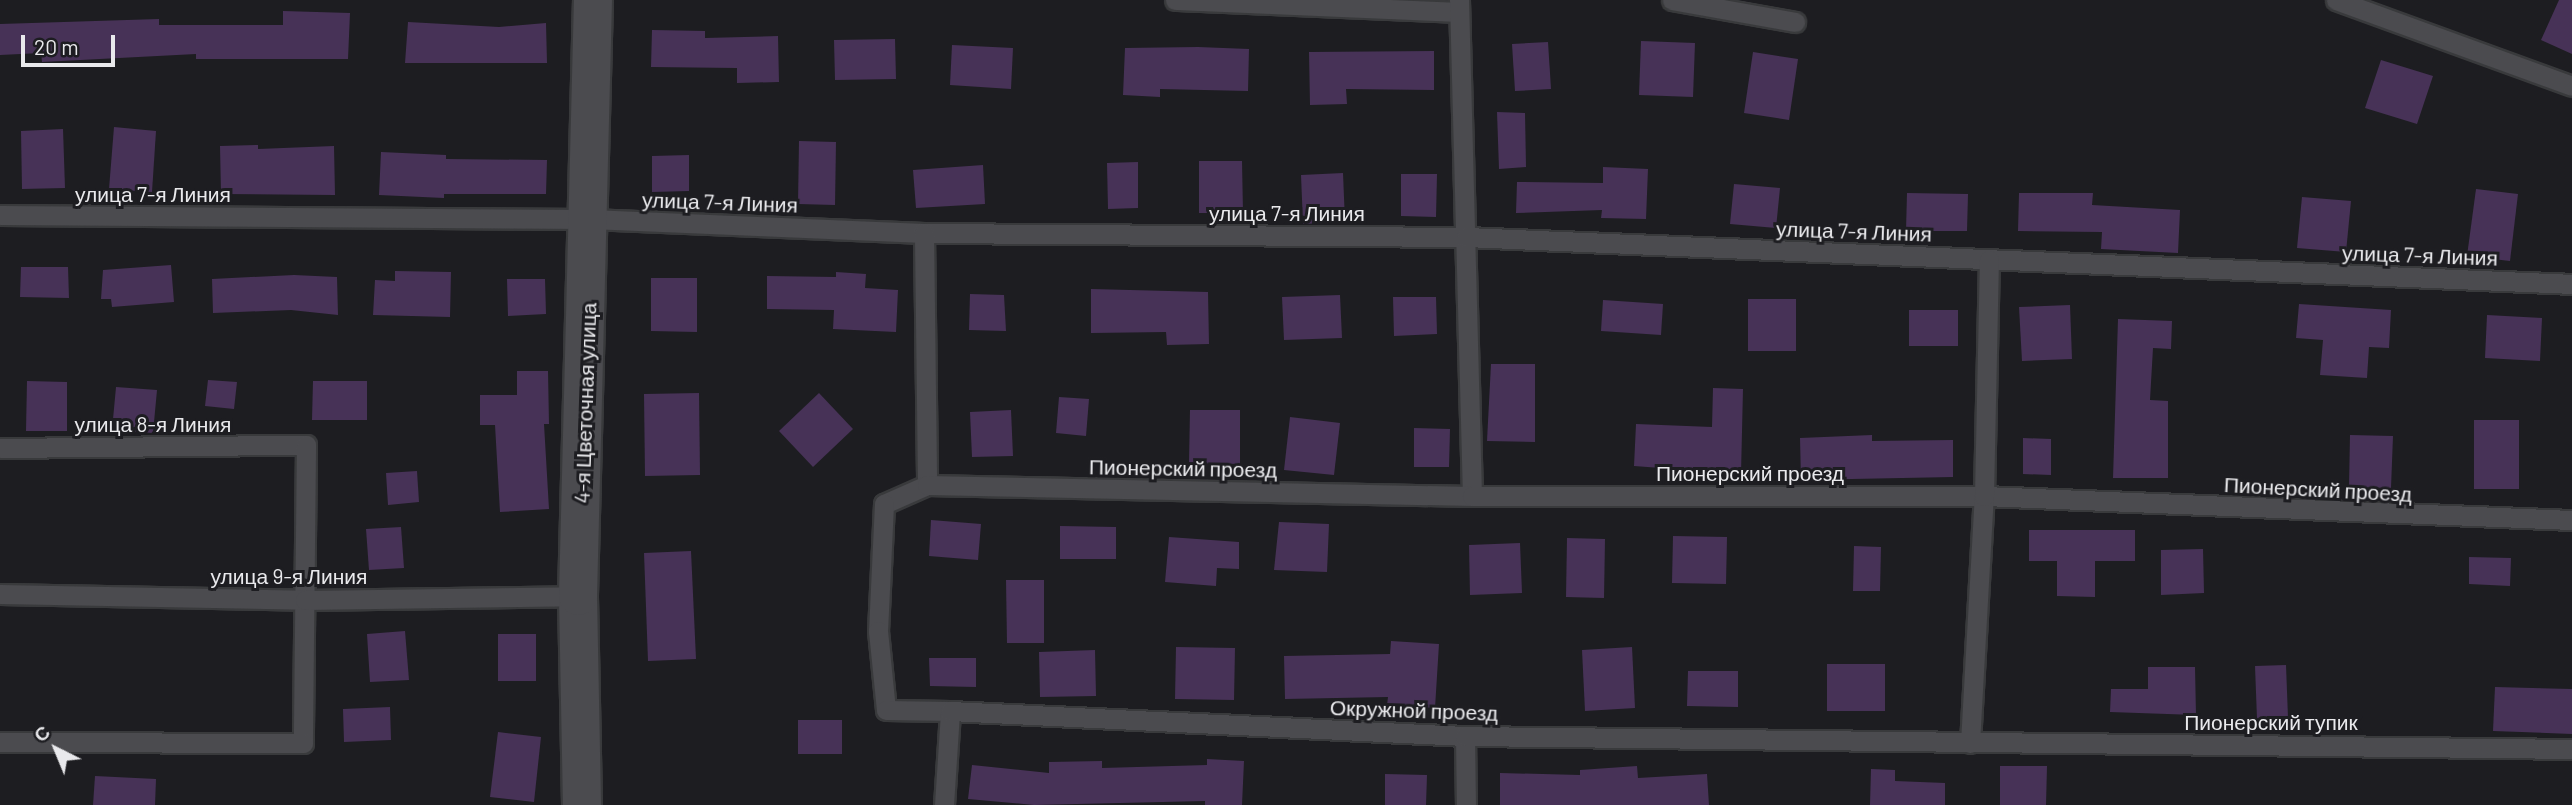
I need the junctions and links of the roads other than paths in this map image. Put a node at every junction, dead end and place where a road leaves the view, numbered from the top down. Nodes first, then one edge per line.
1 (593, 0) edge
2 (1175, 0) edge
3 (1672, 0) edge
4 (2336, 0) edge
5 (1457, 6) edge
6 (1795, 22) dead end
7 (2572, 86) edge
8 (0, 215) edge
9 (590, 219) junction
10 (924, 233) junction
11 (1466, 237) junction
12 (1989, 260) junction
13 (2572, 284) edge
14 (0, 448) edge
15 (928, 485) junction
16 (1472, 496) junction
17 (1984, 496) junction
18 (2572, 520) edge
19 (0, 594) edge
20 (578, 596) junction
21 (305, 600) junction
22 (950, 711) junction
23 (1465, 736) junction
24 (0, 742) edge
25 (1970, 743) junction
26 (2572, 749) edge
27 (582, 805) edge
28 (944, 805) edge
29 (1466, 805) edge

1 - 9 street, 4-я Цветочная улица
2 - 5 lane
3 - 6 lane
4 - 7 lane
5 - 11 lane
8 - 9 lane, улица 7-я Линия
9 - 10 lane, улица 7-я Линия
9 - 20 street, 4-я Цветочная улица
10 - 11 lane, улица 7-я Линия
10 - 15 lane
11 - 12 lane, улица 7-я Линия
11 - 16 lane
12 - 13 lane, улица 7-я Линия
12 - 17 lane
14 - 21 lane, улица 8-я Линия
15 - 16 lane, Пионерский проезд
15 - 22 lane, Окружной проезд
16 - 17 lane, Пионерский проезд
17 - 18 lane, Пионерский проезд
17 - 25 lane
19 - 21 lane, улица 9-я Линия
20 - 21 lane, улица 9-я Линия
20 - 27 street, 4-я Цветочная улица
21 - 24 lane
22 - 23 lane, Окружной проезд
22 - 28 lane
23 - 25 lane, Окружной проезд
23 - 29 lane
25 - 26 lane, Пионерский тупик

